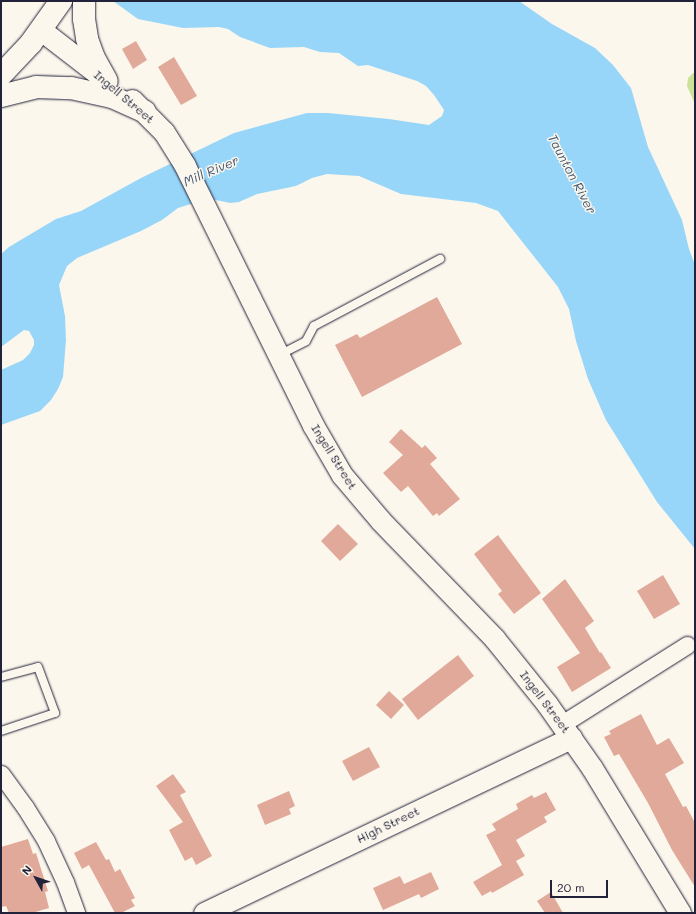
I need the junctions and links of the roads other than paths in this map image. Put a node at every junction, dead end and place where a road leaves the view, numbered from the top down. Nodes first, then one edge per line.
1 (60, 2) edge
2 (84, 4) edge
3 (41, 30) junction
4 (1, 75) edge
5 (106, 80) junction
6 (1, 96) edge
7 (145, 112) junction
8 (440, 259) dead end
9 (278, 355) junction
10 (687, 645) dead end
11 (1, 678) edge
12 (1, 730) edge
13 (567, 731) junction
14 (1, 774) edge
15 (76, 913) edge
16 (204, 913) edge
17 (680, 913) edge

1 - 3 main road
2 - 5 main road
3 - 4 main road
3 - 5 street, Ingell Street
5 - 7 street, Ingell Street
6 - 7 main road
7 - 9 street, Ingell Street
8 - 9 lane
9 - 13 street, Ingell Street
10 - 13 street
11 - 12 lane
13 - 16 street, High Street
13 - 17 street, Ingell Street
14 - 15 street

